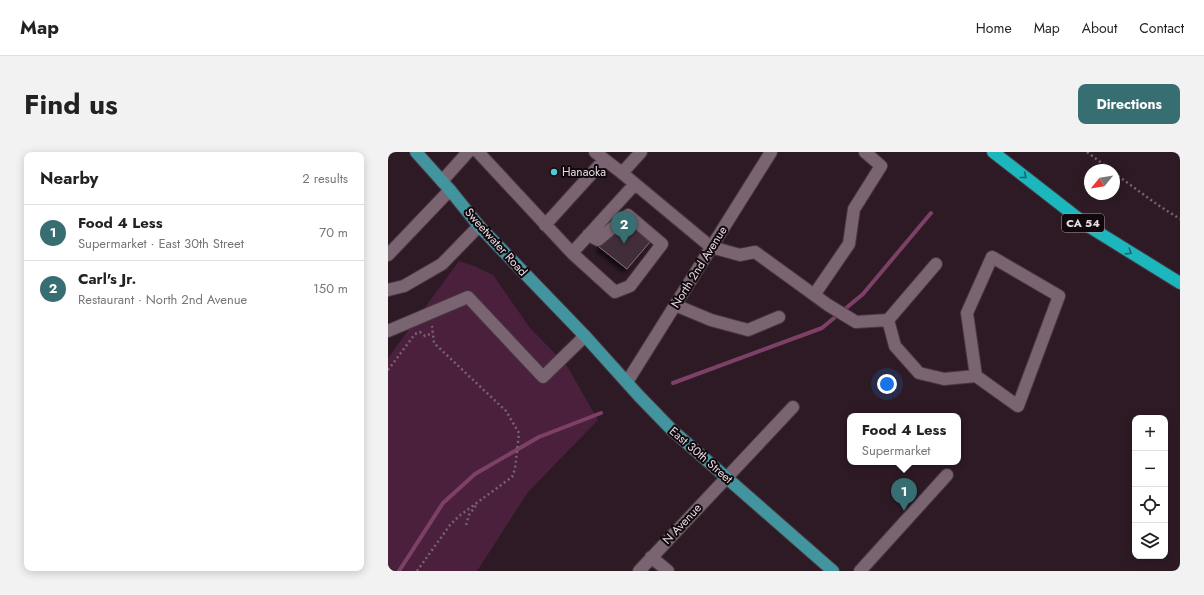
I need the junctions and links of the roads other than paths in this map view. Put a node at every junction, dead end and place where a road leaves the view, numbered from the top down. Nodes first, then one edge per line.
1 (416, 152) edge
2 (468, 152) edge
3 (478, 152) edge
4 (641, 152) edge
5 (771, 152) edge
6 (865, 152) edge
7 (994, 152) edge
8 (600, 156) edge
9 (622, 173) junction
10 (635, 184) junction
11 (446, 186) junction
12 (545, 225) junction
13 (479, 226) junction
14 (588, 235) junction
15 (711, 247) junction
16 (572, 253) junction
17 (388, 255) edge
18 (936, 264) dead end
19 (1180, 283) edge
20 (388, 290) edge
21 (814, 295) junction
22 (675, 305) junction
23 (779, 317) dead end
24 (888, 320) junction
25 (388, 331) edge
26 (582, 333) junction
27 (976, 376) junction
28 (627, 382) junction
29 (793, 407) dead end
30 (947, 475) dead end
31 (726, 478) junction
32 (651, 557) junction
33 (639, 571) edge
34 (668, 571) edge
35 (833, 571) edge
36 (860, 571) edge

1 - 11 main road, Sweetwater Road
2 - 11 street
3 - 12 street
4 - 9 street
5 - 15 street, North 2nd Avenue
6 - 21 street
7 -> 19 highway, CA 54
8 - 9 street
8 - 12 street
9 - 10 street
10 - 14 street
10 - 15 street
11 - 13 main road, Sweetwater Road
11 - 17 street
12 - 16 street
13 - 20 street
13 - 26 main road, Sweetwater Road
14 - 16 street
14 - 16 street
15 - 21 street
15 - 22 street, North 2nd Avenue
18 - 24 street
21 - 24 street
22 - 23 street
22 - 28 street, North 2nd Avenue
24 - 27 street
25 - 26 street
26 - 28 main road, East 30th Street
27 - 27 street
28 - 31 main road, East 30th Street
29 - 31 street, N Avenue
30 - 36 street
31 - 32 street, N Avenue
31 - 35 main road, East 30th Street
32 - 33 street, N Avenue
32 - 34 street

